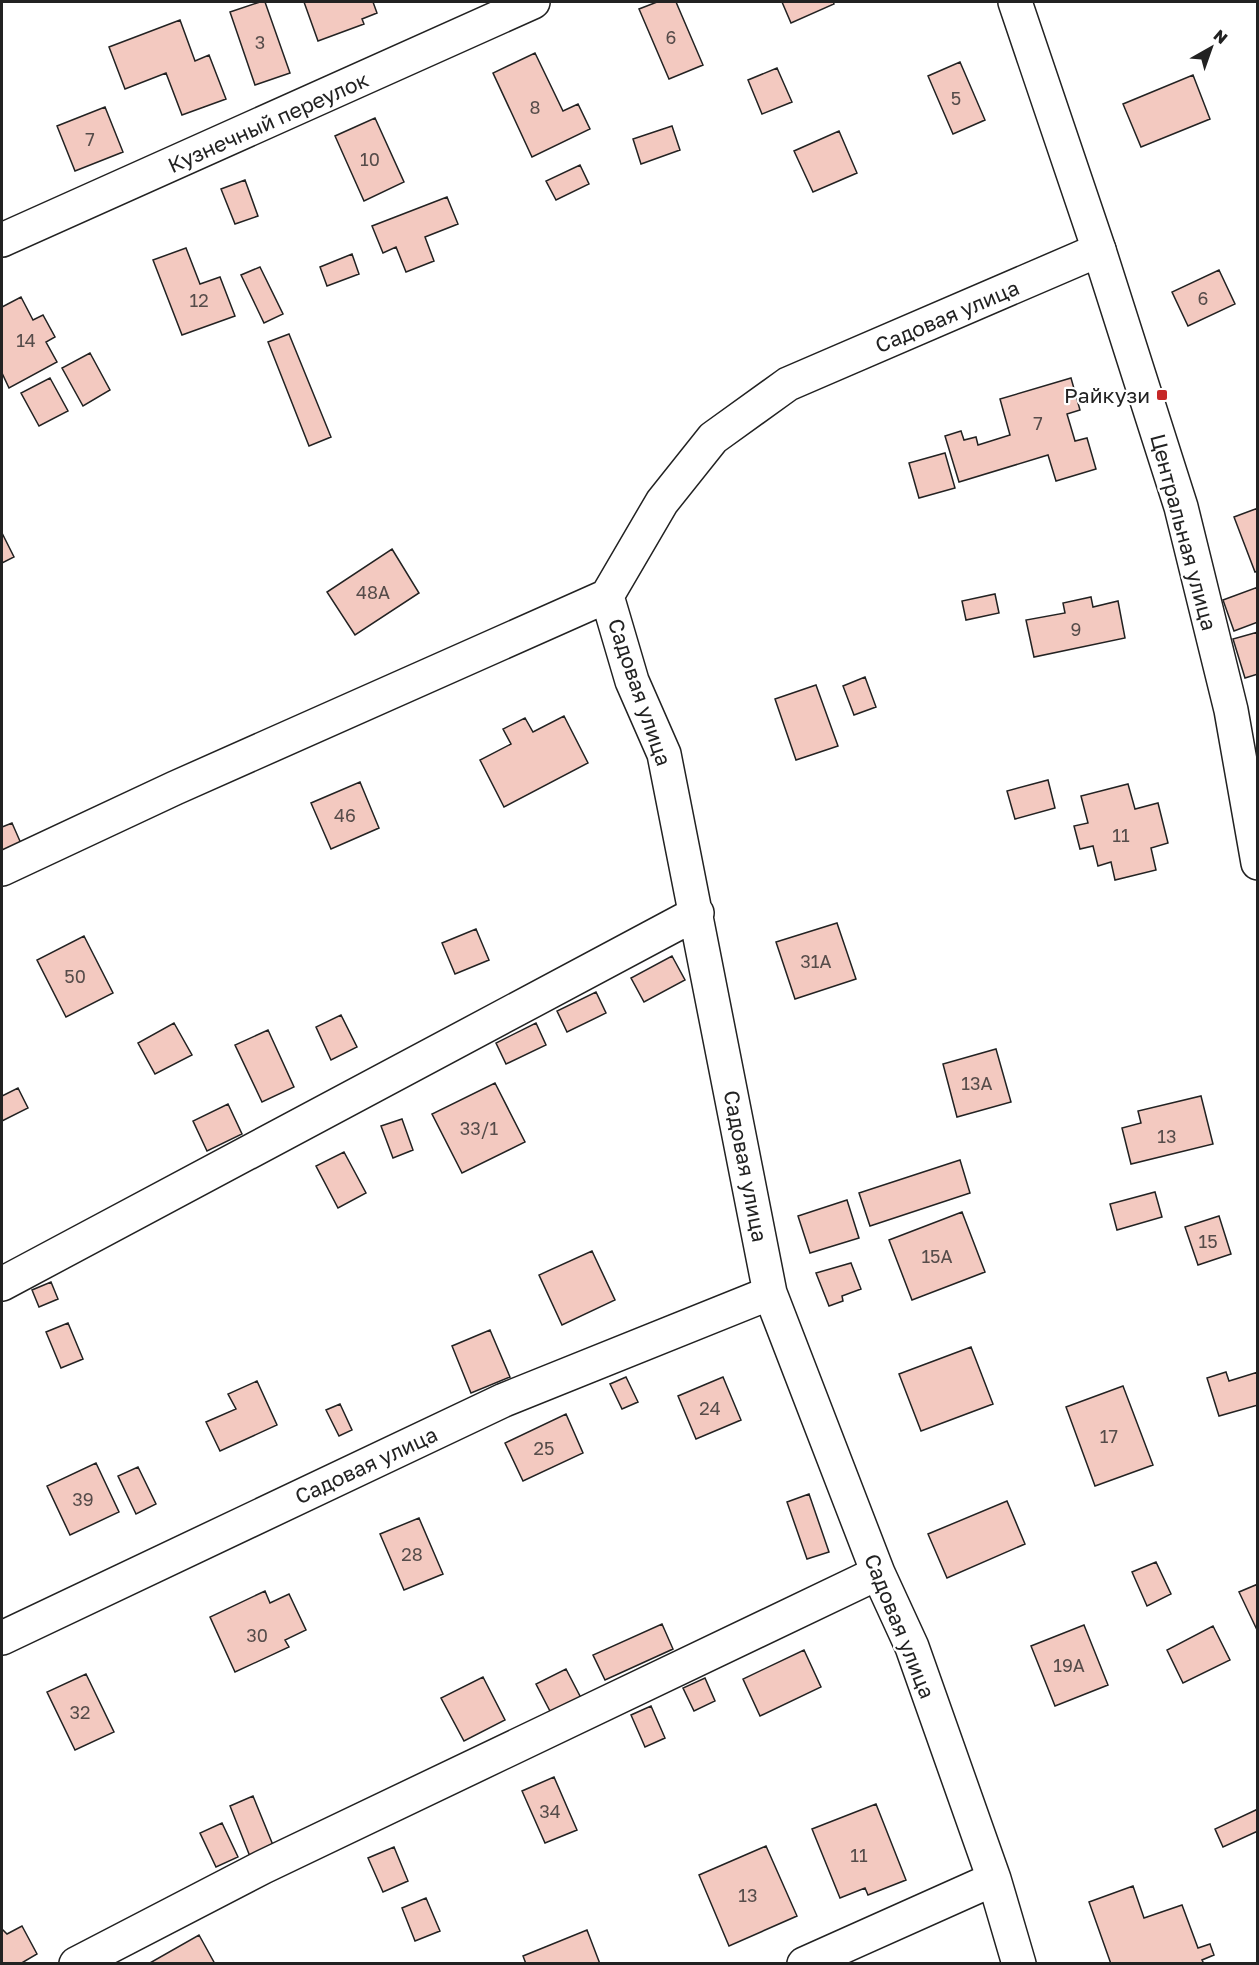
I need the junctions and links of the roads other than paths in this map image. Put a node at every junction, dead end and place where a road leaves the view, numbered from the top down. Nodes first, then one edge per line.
1 (533, 2) edge
2 (1020, 2) edge
3 (2, 240) edge
4 (1099, 250) junction
5 (607, 596) junction
6 (1257, 863) edge
7 (2, 868) edge
8 (697, 913) junction
9 (2, 1284) edge
10 (770, 1293) junction
11 (878, 1573) junction
12 (2, 1638) edge
13 (994, 1879) junction
14 (76, 1964) edge
15 (804, 1964) edge
16 (1019, 1964) edge

1 - 3 street, Кузнечный переулок
2 - 4 street, Центральная улица
4 - 5 street, Садовая улица
4 - 6 street, Центральная улица
5 - 7 street
5 - 8 street, Садовая улица
8 - 9 street
8 - 10 street, Садовая улица
10 - 11 street, Садовая улица
10 - 12 street, Садовая улица
11 - 13 street, Садовая улица
11 - 14 street
13 - 15 street
13 - 16 street, Садовая улица

